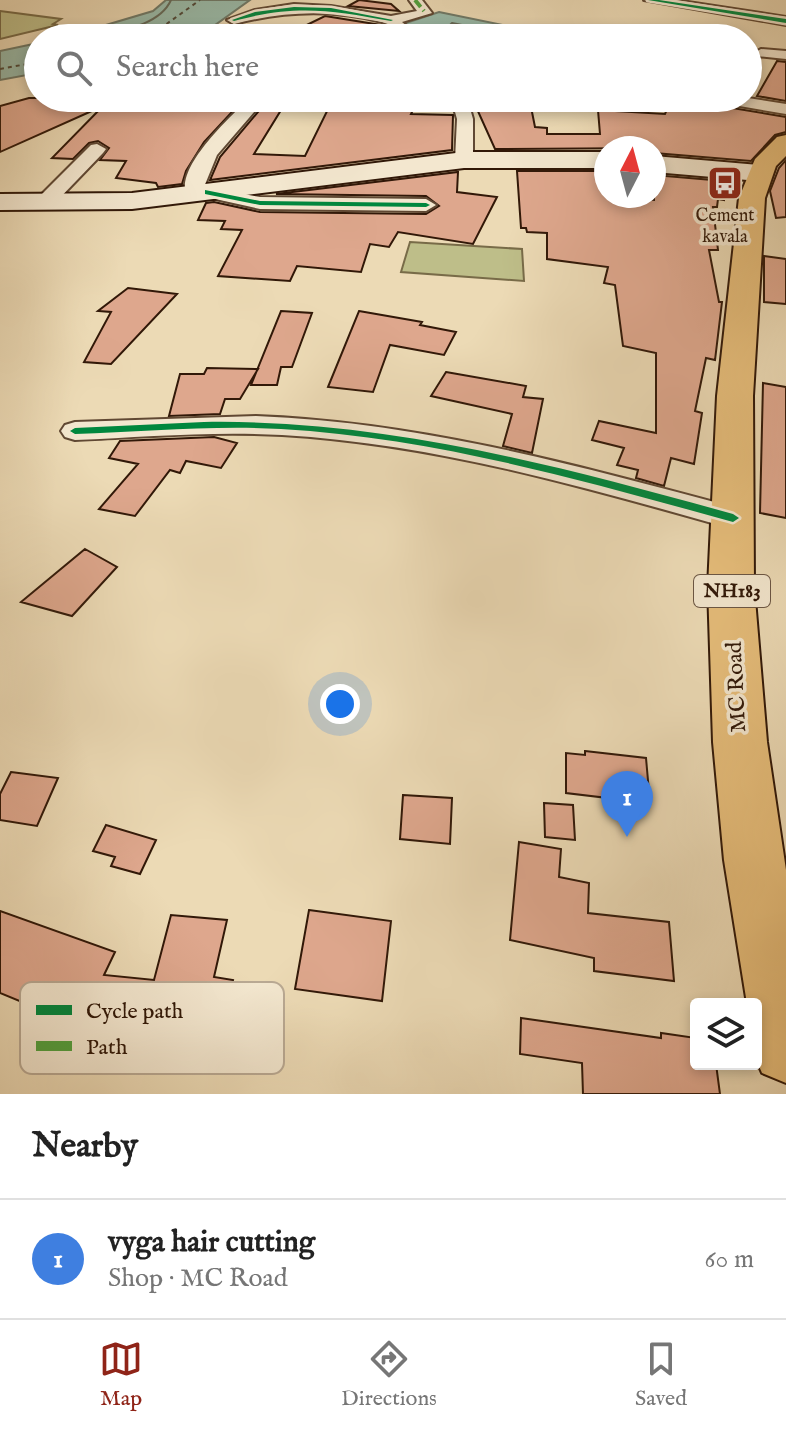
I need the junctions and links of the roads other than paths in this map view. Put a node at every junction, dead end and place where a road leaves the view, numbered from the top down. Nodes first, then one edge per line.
1 (415, 0) edge
2 (650, 0) edge
3 (309, 3) edge
4 (234, 20) dead end
5 (391, 20) junction
6 (786, 21) edge
7 (396, 24) edge
8 (762, 53) edge
9 (786, 55) edge
10 (762, 105) edge
11 (786, 109) edge
12 (245, 112) edge
13 (463, 112) edge
14 (97, 149) dead end
15 (772, 158) edge
16 (464, 160) junction
17 (594, 160) edge
18 (666, 163) edge
19 (201, 193) junction
20 (0, 202) edge
21 (45, 202) junction
22 (426, 205) dead end
23 (75, 431) dead end
24 (733, 518) junction
25 (786, 1049) edge

1 - 5 street
2 - 6 street
3 - 4 street
3 - 5 street
5 - 7 street
8 - 9 street
10 - 11 street
12 - 19 street
13 - 16 street
14 - 21 street
15 - 18 main road
15 - 24 highway, MC Road / NH183
16 - 17 main road
16 - 19 main road
19 - 21 main road
19 - 22 street
20 - 21 main road
23 - 24 street
24 - 25 highway, MC Road / NH183

